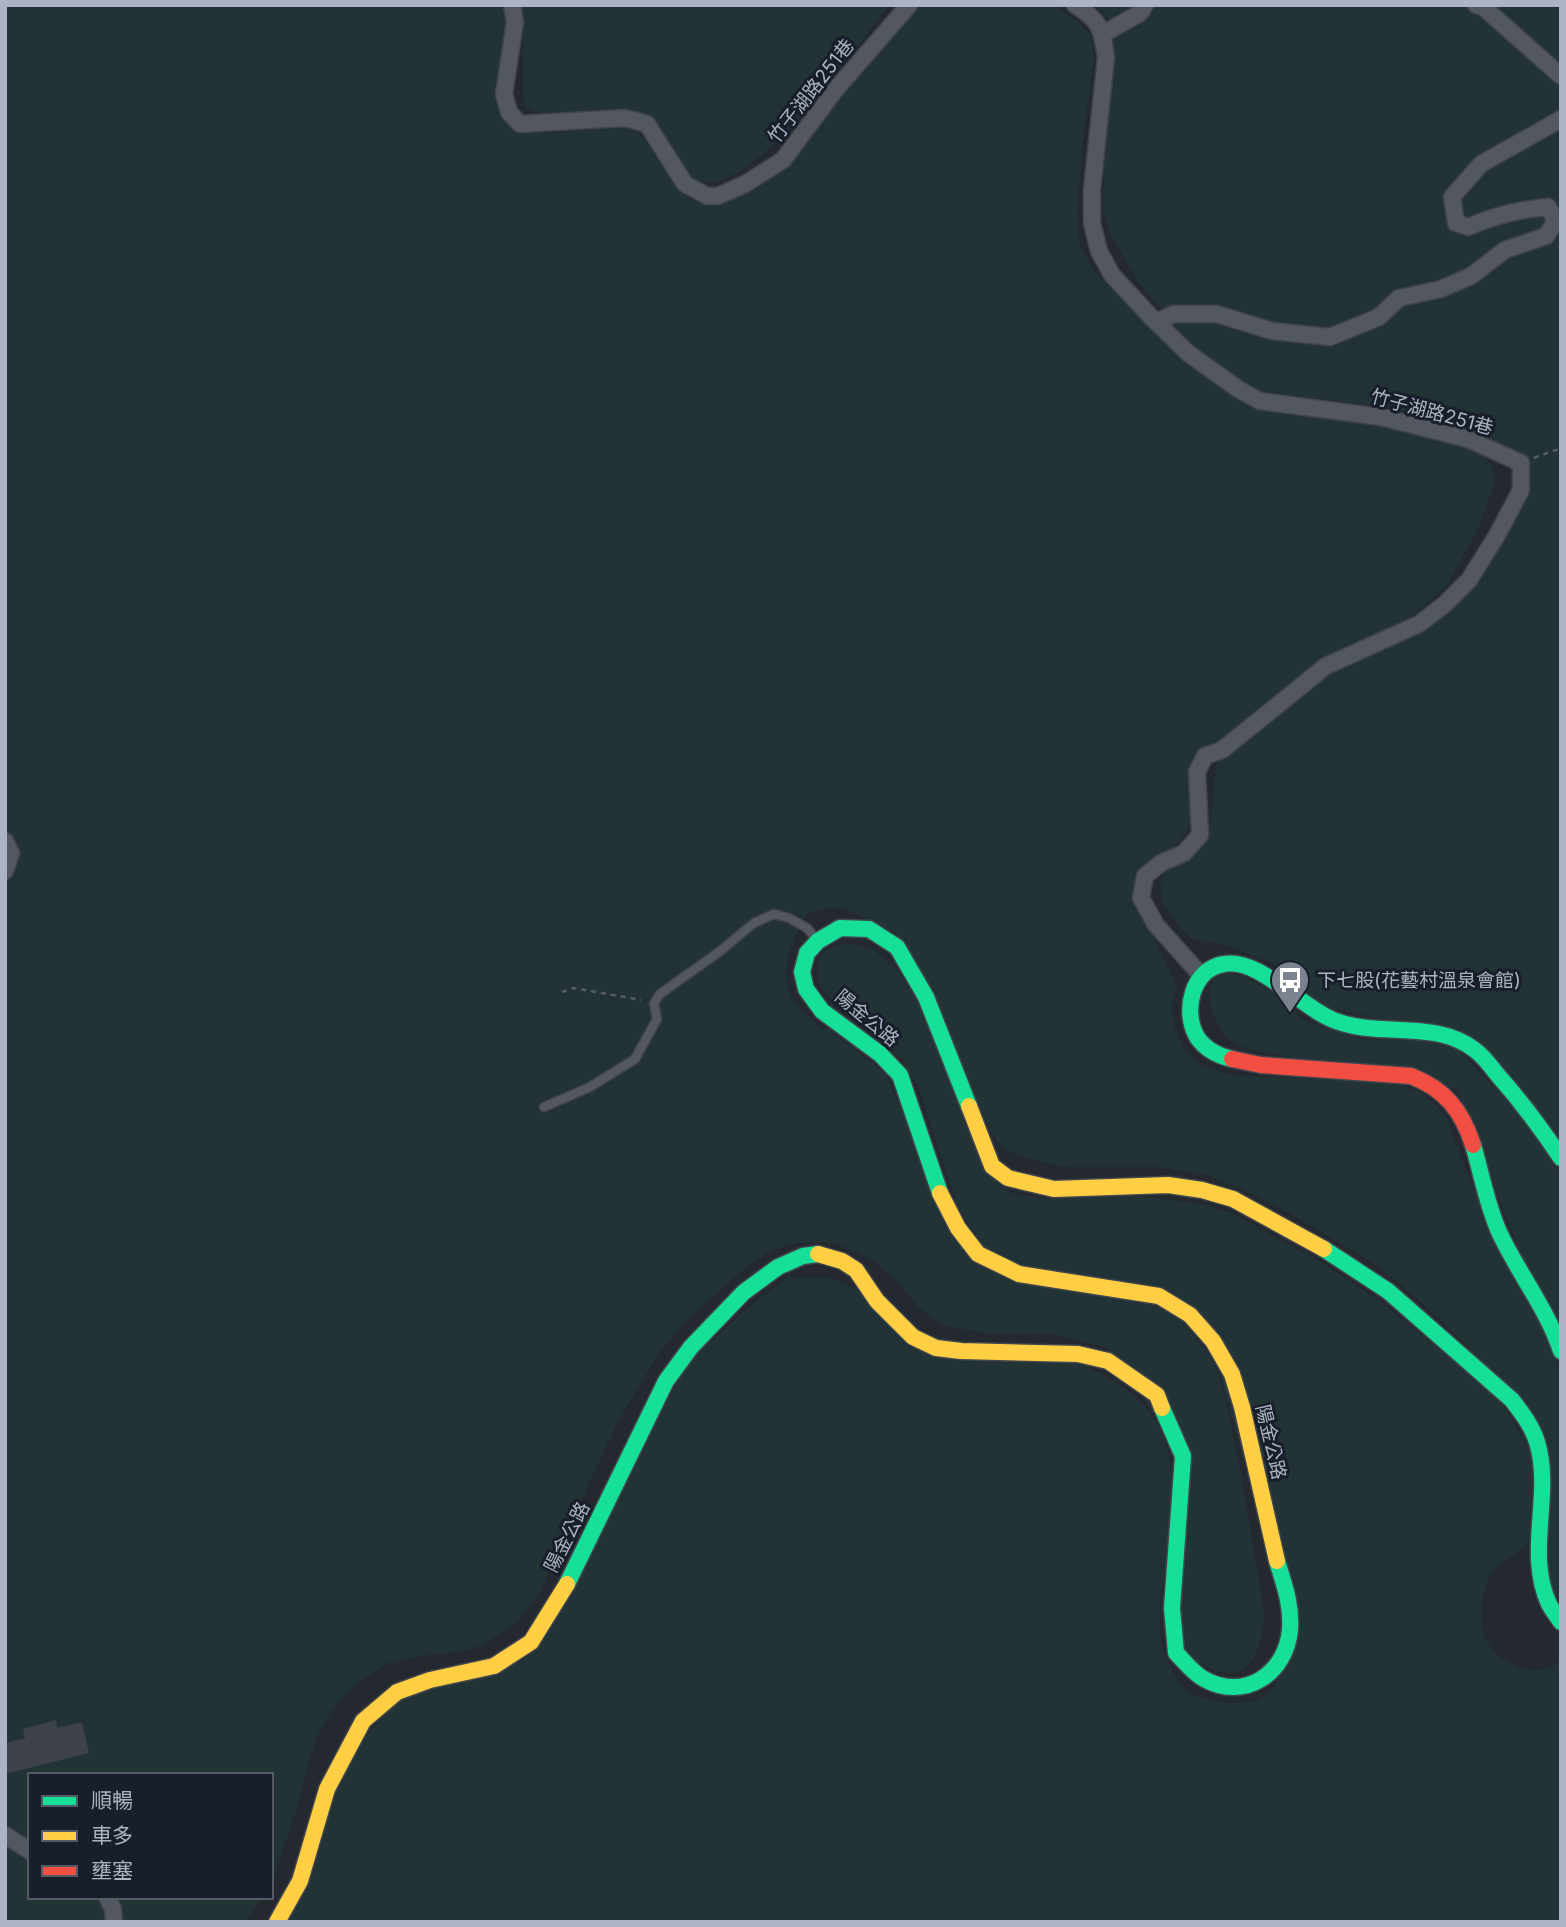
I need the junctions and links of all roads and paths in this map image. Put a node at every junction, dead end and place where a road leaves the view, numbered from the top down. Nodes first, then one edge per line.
1 (512, 5) edge
2 (909, 5) edge
3 (1075, 5) edge
4 (1145, 5) edge
5 (1476, 5) edge
6 (1103, 34) junction
7 (1561, 76) edge
8 (1561, 119) edge
9 (1156, 321) junction
10 (1561, 448) edge
11 (1521, 463) junction
12 (5, 841) edge
13 (5, 871) edge
14 (818, 941) junction
15 (1200, 974) junction
16 (562, 992) dead end
17 (654, 1003) junction
18 (544, 1107) dead end
19 (1561, 1158) edge
20 (1561, 1351) edge
21 (1561, 1622) edge
22 (5, 1835) edge
23 (28, 1850) edge
24 (277, 1922) edge

1 - 2 street, 竹子湖路251巷
3 - 6 street
4 - 6 street
5 - 7 street
6 - 9 street, 竹子湖路251巷
8 - 9 street
9 - 11 street, 竹子湖路251巷
10 - 11 path
11 - 15 street
12 - 13 street
14 - 17 lane
14 - 21 main road
14 - 24 main road, 陽金公路
15 - 19 main road
15 - 20 main road
16 - 17 path
17 - 18 lane
22 - 23 street

